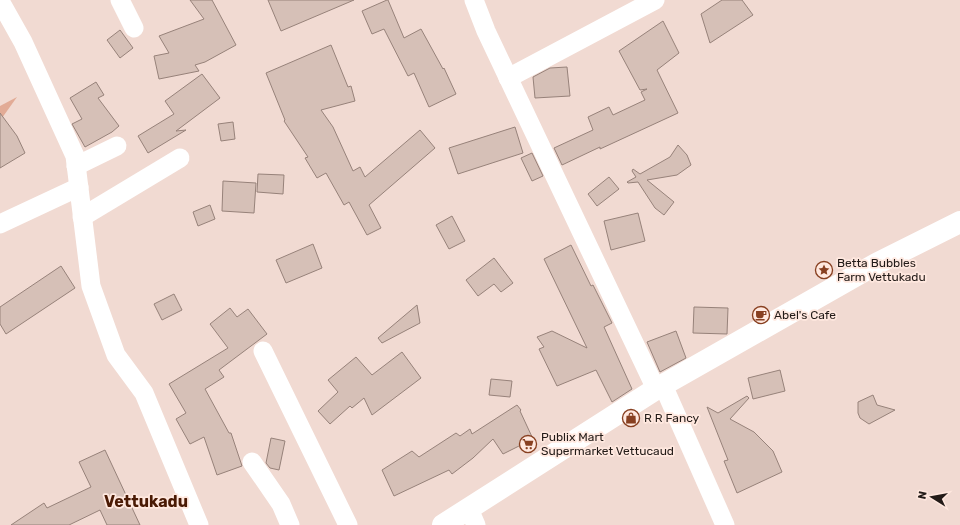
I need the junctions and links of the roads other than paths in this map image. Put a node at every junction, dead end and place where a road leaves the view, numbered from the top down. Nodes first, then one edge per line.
1 (120, 0) edge
2 (474, 0) edge
3 (655, 0) edge
4 (0, 1) edge
5 (134, 28) dead end
6 (508, 78) junction
7 (117, 146) dead end
8 (180, 158) dead end
9 (76, 166) junction
10 (79, 186) junction
11 (82, 217) junction
12 (960, 222) edge
13 (0, 224) edge
14 (264, 351) dead end
15 (659, 387) junction
16 (252, 462) dead end
17 (472, 517) edge
18 (199, 525) edge
19 (290, 525) edge
20 (348, 525) edge
21 (443, 525) edge
22 (725, 525) edge

1 - 5 street
2 - 6 street
3 - 6 street
4 - 9 street
6 - 15 street
7 - 9 street
8 - 11 street
9 - 10 street
10 - 11 street
10 - 13 street
11 - 18 street
12 - 15 main road
14 - 20 street
15 - 17 main road
15 - 22 street
16 - 19 street
17 - 21 main road

